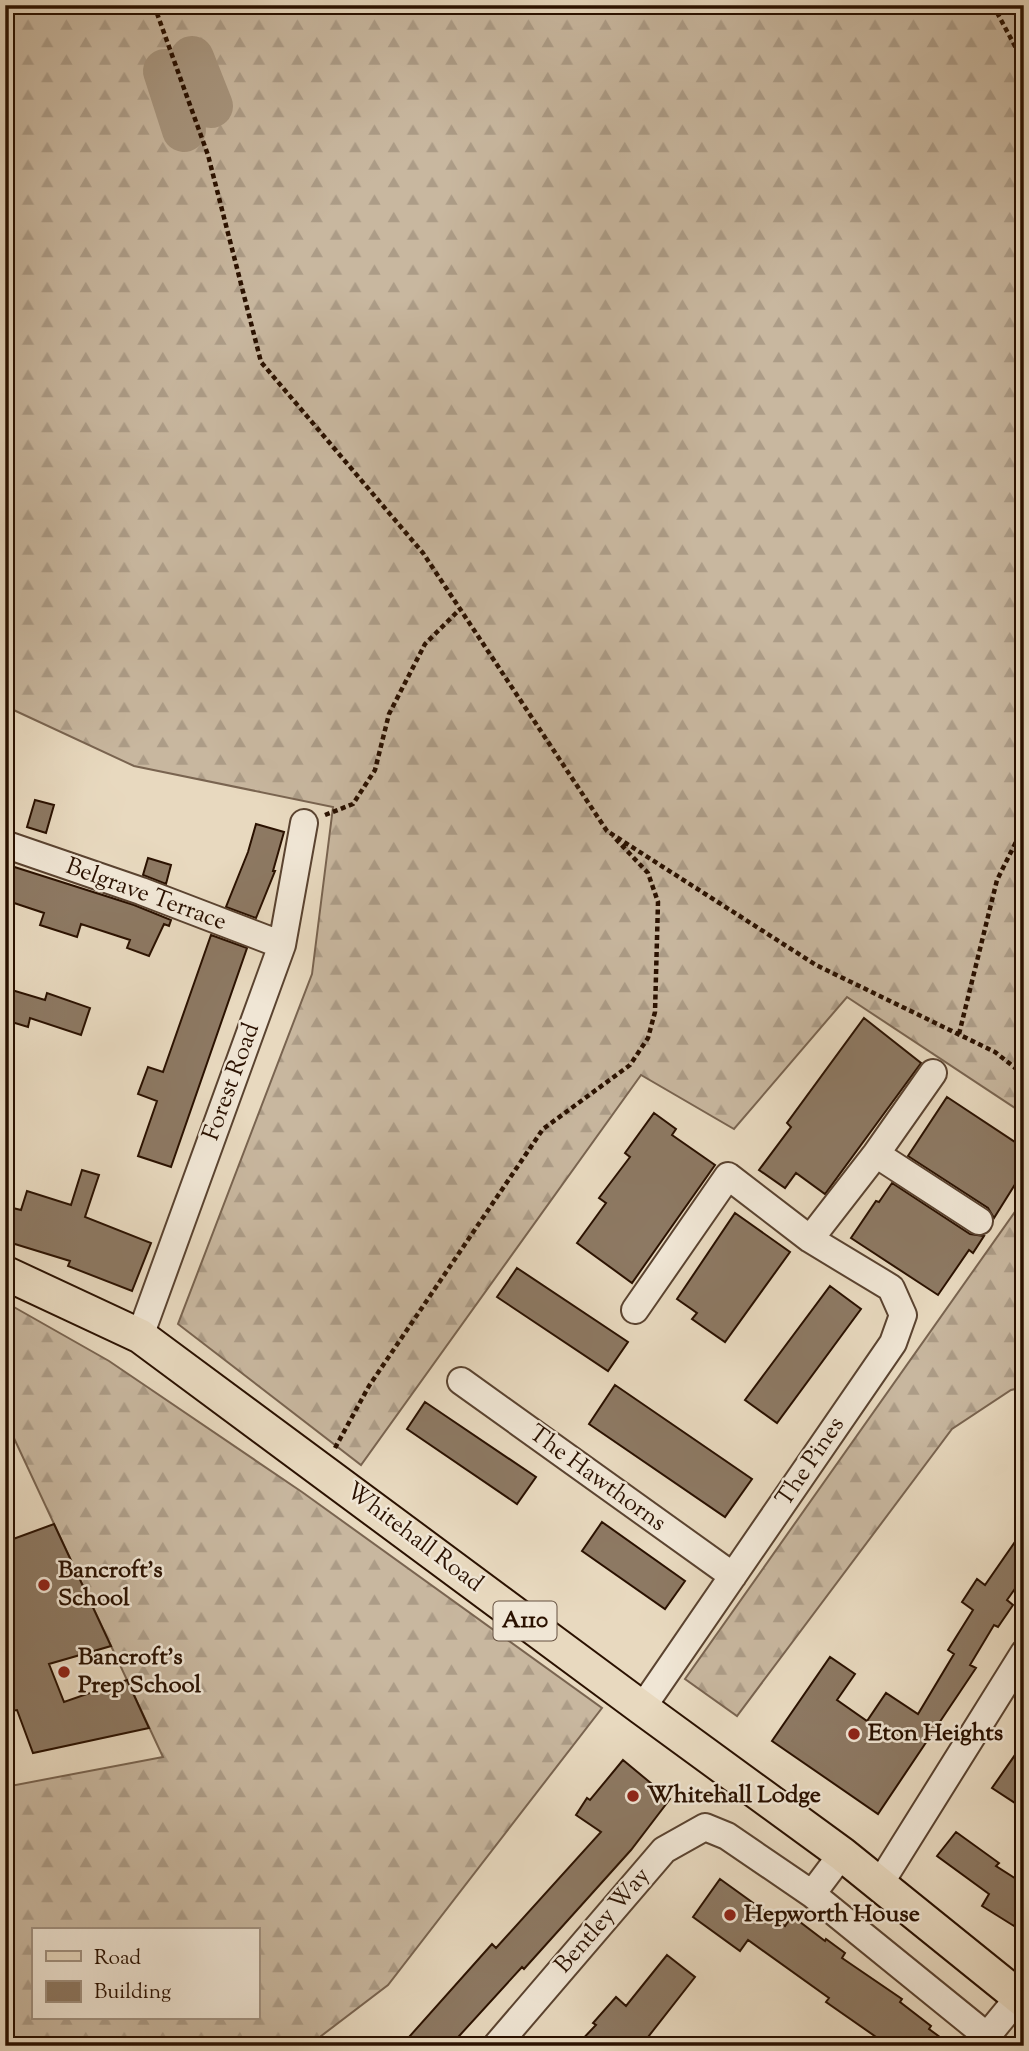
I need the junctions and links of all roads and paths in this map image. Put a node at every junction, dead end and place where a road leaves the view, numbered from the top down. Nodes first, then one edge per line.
1 (154, 5) edge
2 (993, 5) edge
3 (1024, 63) edge
4 (460, 609) junction
5 (304, 823) joint
6 (1024, 826) edge
7 (607, 831) junction
8 (10, 846) dead end
9 (282, 945) junction
10 (959, 1034) junction
11 (933, 1073) dead end
12 (1024, 1075) edge
13 (876, 1154) junction
14 (979, 1221) dead end
15 (810, 1239) junction
16 (5, 1273) edge
17 (635, 1310) dead end
18 (140, 1336) junction
19 (461, 1381) dead end
20 (322, 1470) junction
21 (733, 1576) junction
22 (1024, 1654) edge
23 (642, 1708) junction
24 (727, 1836) joint
25 (842, 1854) junction
26 (879, 1885) junction
27 (812, 1894) junction
28 (1021, 1999) edge
29 (993, 2041) edge
30 (496, 2046) edge

1 - 4 path
2 - 3 path
4 - 5 path
4 - 7 path
5 - 9 street, Forest Road
6 - 10 path
7 - 10 path
7 - 20 path
8 - 9 street, Belgrave Terrace
9 - 18 street, Forest Road
10 - 12 path
11 - 13 street
13 - 14 street
13 - 15 street
15 - 17 street, The Pines
15 - 21 street, The Pines
16 - 18 main road, Whitehall Road / A110
18 - 20 main road, Whitehall Road / A110
19 - 21 street, The Hawthorns
20 - 23 main road, Whitehall Road / A110
21 - 23 street, The Pines
22 - 26 street
23 - 25 main road, Whitehall Road / A110
24 - 27 street, Whitehall Road
24 - 30 street, Bentley Way
25 - 26 main road, Whitehall Road / A110
25 - 27 street
26 - 28 main road, Whitehall Road / A110
27 - 29 street, Whitehall Road
28 - 29 street, Whitehall Road

